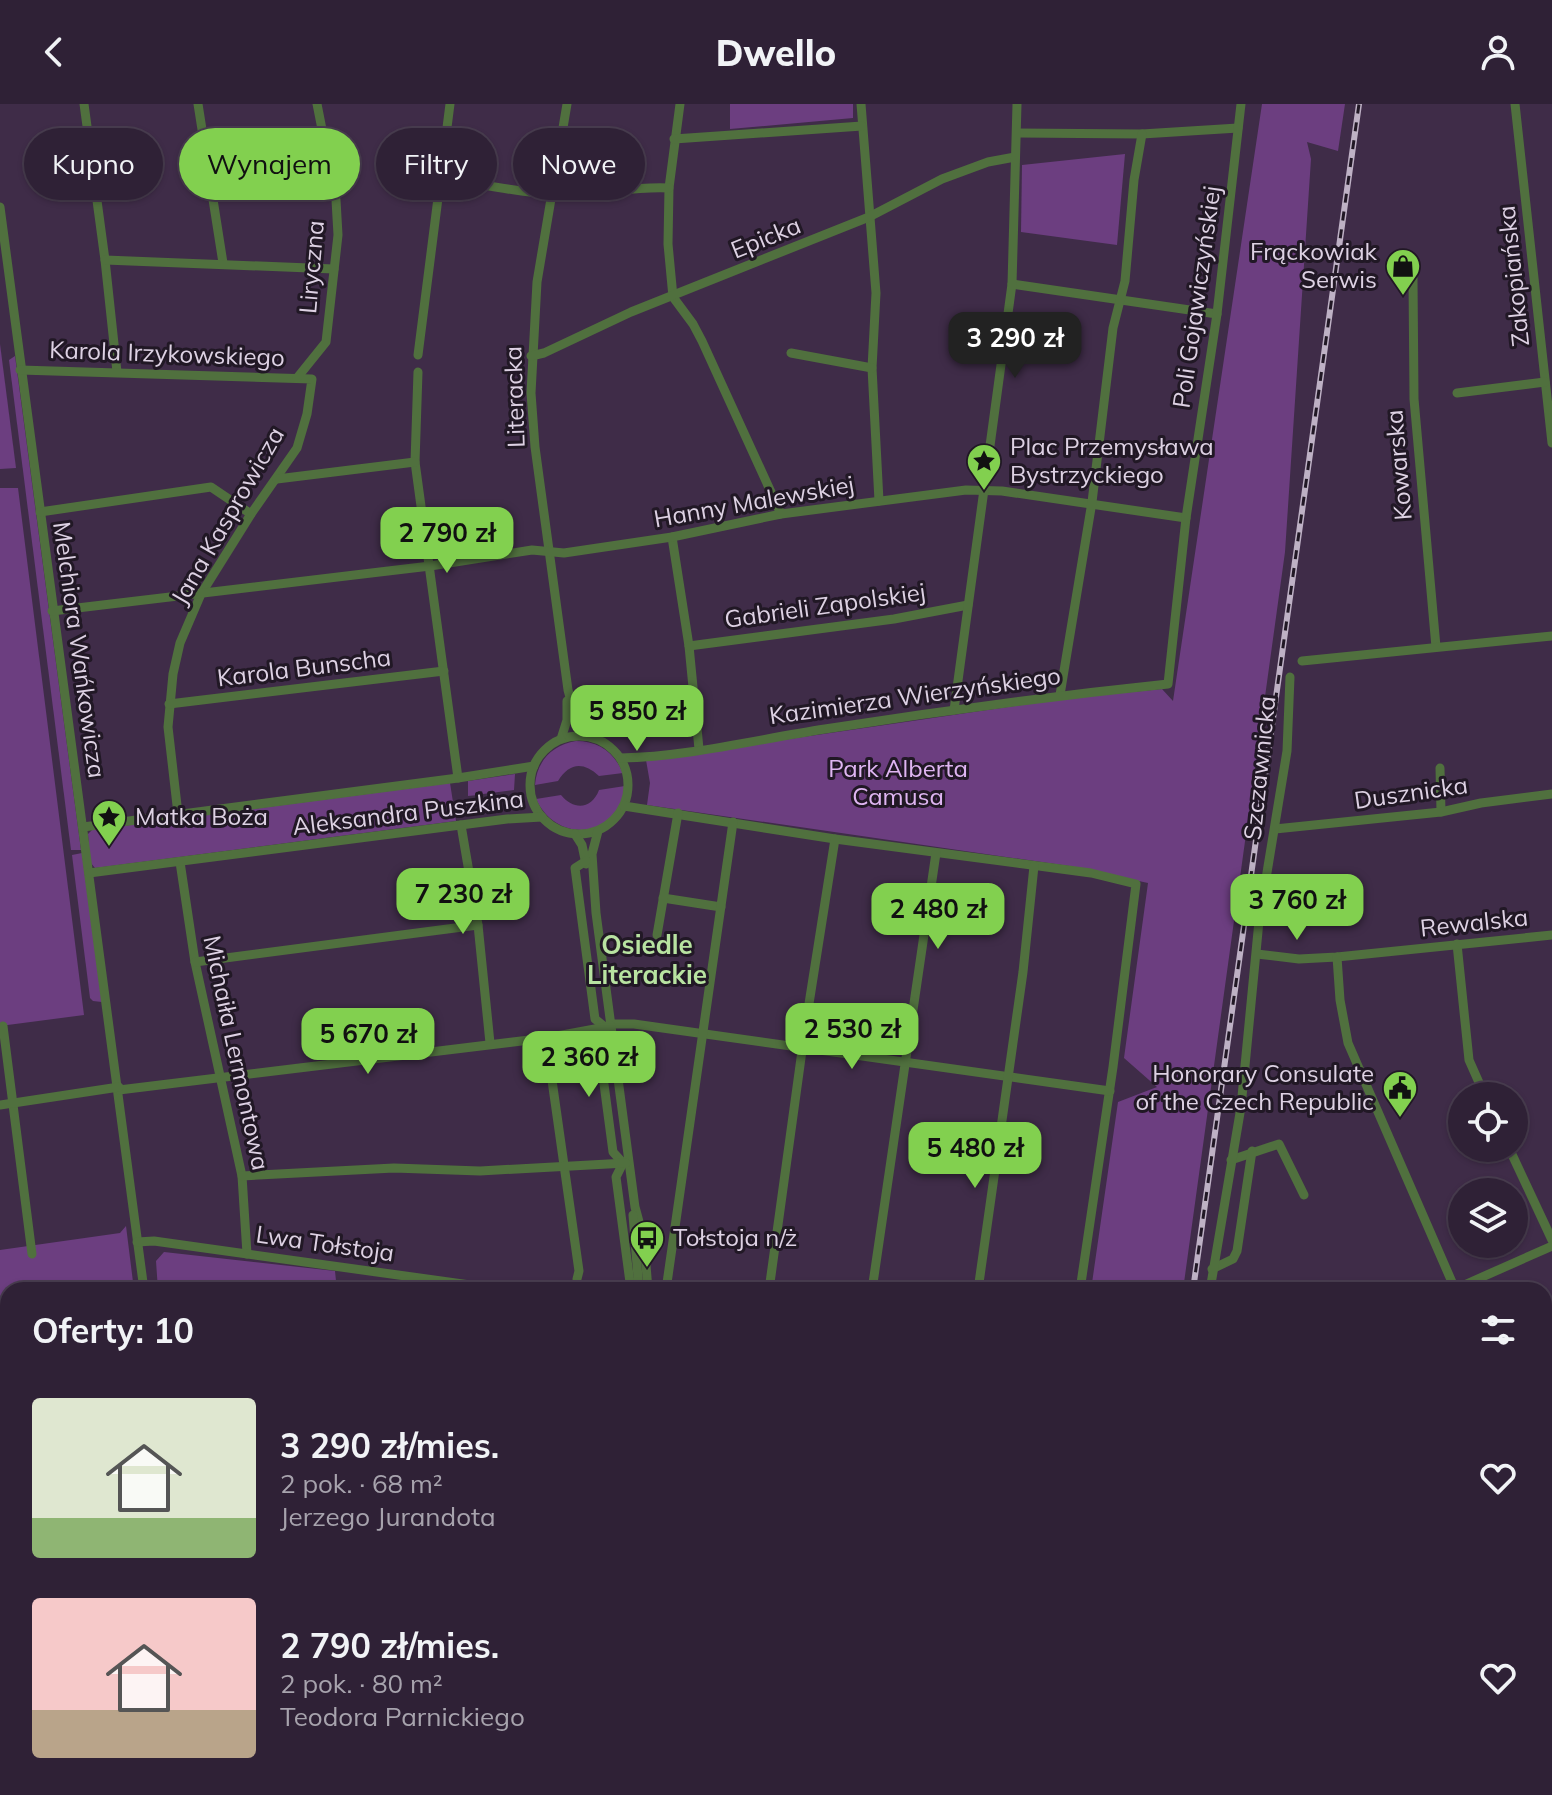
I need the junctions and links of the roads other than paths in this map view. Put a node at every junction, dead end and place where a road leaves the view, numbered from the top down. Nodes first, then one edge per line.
1 (84, 104) edge
2 (198, 104) edge
3 (317, 104) edge
4 (450, 104) edge
5 (567, 104) edge
6 (680, 104) edge
7 (861, 104) edge
8 (1017, 104) edge
9 (1241, 104) edge
10 (1515, 104) edge
11 (862, 126) junction
12 (447, 128) edge
13 (563, 128) edge
14 (1238, 128) junction
15 (1018, 133) junction
16 (1142, 134) junction
17 (674, 139) junction
18 (1015, 157) junction
19 (645, 188) edge
20 (669, 188) junction
21 (438, 200) edge
22 (550, 200) edge
23 (0, 207) edge
24 (869, 217) junction
25 (105, 260) junction
26 (223, 263) junction
27 (334, 269) junction
28 (1413, 278) dead end
29 (1012, 284) junction
30 (673, 297) junction
31 (1120, 301) junction
32 (1217, 314) junction
33 (791, 353) dead end
34 (418, 355) dead end
35 (531, 356) junction
36 (872, 368) junction
37 (20, 370) junction
38 (117, 372) junction
39 (418, 372) dead end
40 (297, 378) junction
41 (312, 379) joint
42 (1545, 382) junction
43 (1457, 393) dead end
44 (1552, 443) edge
45 (415, 462) junction
46 (277, 479) junction
47 (984, 489) junction
48 (879, 501) junction
49 (1092, 502) junction
50 (40, 512) junction
51 (251, 514) junction
52 (781, 514) junction
53 (1186, 518) junction
54 (672, 537) junction
55 (550, 553) junction
56 (430, 566) junction
57 (201, 594) junction
58 (968, 605) junction
59 (52, 611) junction
60 (1552, 636) edge
61 (689, 646) junction
62 (1436, 647) junction
63 (1302, 661) dead end
64 (444, 671) junction
65 (1290, 677) dead end
66 (1168, 684) joint
67 (568, 690) junction
68 (1060, 695) junction
69 (169, 704) junction
70 (954, 710) junction
71 (591, 737) junction
72 (561, 739) junction
73 (699, 749) junction
74 (621, 758) junction
75 (534, 766) junction
76 (1440, 768) dead end
77 (458, 778) junction
78 (1552, 794) edge
79 (624, 806) junction
80 (1441, 812) junction
81 (678, 813) junction
82 (178, 814) junction
83 (542, 817) junction
84 (733, 822) junction
85 (461, 825) junction
86 (83, 827) junction
87 (1275, 829) junction
88 (598, 831) junction
89 (575, 834) junction
90 (835, 839) junction
91 (936, 853) junction
92 (586, 861) junction
93 (180, 862) junction
94 (1034, 866) junction
95 (89, 873) junction
96 (663, 898) junction
97 (721, 907) junction
98 (596, 913) junction
99 (478, 925) junction
100 (657, 935) dead end
101 (1552, 935) edge
102 (1457, 944) junction
103 (1257, 954) junction
104 (1337, 957) junction
105 (195, 962) junction
106 (3, 1026) dead end
107 (609, 1026) junction
108 (704, 1034) junction
109 (546, 1038) junction
110 (490, 1043) junction
111 (803, 1048) junction
112 (906, 1062) junction
113 (1007, 1077) junction
114 (221, 1078) junction
115 (1479, 1082) edge
116 (119, 1088) junction
117 (1110, 1091) junction
118 (13, 1103) junction
119 (0, 1105) edge
120 (1252, 1151) junction
121 (1231, 1160) junction
122 (1515, 1162) edge
123 (626, 1163) junction
124 (563, 1168) junction
125 (242, 1176) junction
126 (1304, 1195) dead end
127 (635, 1207) junction
128 (137, 1242) junction
129 (1552, 1243) edge
130 (32, 1254) dead end
131 (247, 1254) junction
132 (1212, 1269) junction
133 (577, 1279) dead end
134 (143, 1282) edge
135 (425, 1282) edge
136 (630, 1282) edge
137 (638, 1282) edge
138 (647, 1282) edge
139 (667, 1282) edge
140 (770, 1282) edge
141 (873, 1282) edge
142 (979, 1282) edge
143 (1081, 1282) edge
144 (1211, 1282) edge
145 (1451, 1282) edge
146 (1471, 1282) edge

1 - 25 street
2 - 26 street
3 - 27 street, Liryczna
4 - 12 street
5 - 13 street, Literacka
6 - 17 street
7 - 11 street
8 - 15 street
9 - 14 street, Poli Gojawiczyńskiej
10 - 42 street, Zakopiańska
11 - 17 street
11 - 24 street
14 - 16 street
14 - 32 street, Poli Gojawiczyńskiej
15 - 16 street
15 - 18 street
16 - 31 street
17 - 20 street
18 - 24 street, Epicka
18 - 29 street
19 - 20 street
20 - 30 street
21 - 34 street
22 - 35 street, Literacka
23 - 37 street, Melchiora Wańkowicza
24 - 30 street, Epicka
24 - 36 street
25 - 26 street
25 - 38 street
26 - 27 street
27 - 40 street, Liryczna
28 - 62 street, Kowarska
29 - 31 street
29 - 47 street
30 - 35 street, Epicka
30 - 52 street
31 - 32 street
31 - 49 street
32 - 53 street, Poli Gojawiczyńskiej
33 - 36 street
35 - 55 street, Literacka
36 - 48 street
37 - 38 street, Karola Irzykowskiego
37 - 50 street, Melchiora Wańkowicza
38 - 40 street, Karola Irzykowskiego
39 - 45 street
40 - 41 street, Karola Irzykowskiego
41 - 46 street, Jana Kasprowicza
42 - 43 street
42 - 44 street, Zakopiańska
45 - 46 street
45 - 56 street
46 - 51 street, Jana Kasprowicza
47 - 48 street, Hanny Malewskiej
47 - 49 street, Hanny Malewskiej
47 - 58 street
48 - 52 street, Hanny Malewskiej
49 - 53 street
49 - 68 street
50 - 51 street
50 - 59 street, Melchiora Wańkowicza
51 - 57 street, Jana Kasprowicza
52 - 54 street, Hanny Malewskiej
53 - 66 street, Poli Gojawiczyńskiej
54 - 55 street, Hanny Malewskiej
54 - 61 street
55 - 56 street, Hanny Malewskiej
55 - 67 street, Literacka
56 - 57 street, Hanny Malewskiej
56 - 64 street
57 - 59 street, Hanny Malewskiej
57 - 69 street, Jana Kasprowicza
58 - 61 street, Gabrieli Zapolskiej
58 - 70 street
59 - 86 street, Melchiora Wańkowicza
60 - 62 street
61 - 73 street
62 - 63 street
64 - 69 street, Karola Bunscha
64 - 77 street
65 - 87 street, Szczawnicka
66 - 68 street, Kazimierza Wierzyńskiego
67 - 71 street, Literacka
67 - 72 street, Literacka
68 - 70 street, Kazimierza Wierzyńskiego
69 - 82 street, Jana Kasprowicza
70 - 73 street, Kazimierza Wierzyńskiego
71 - 72 street
71 - 74 street
72 - 75 street
73 - 74 street, Kazimierza Wierzyńskiego
74 - 79 street
75 - 77 street, Aleksandra Puszkina
75 - 83 street
76 - 80 street
77 - 82 street, Aleksandra Puszkina
78 - 80 street, Dusznicka
79 - 81 street
79 - 88 street
80 - 87 street, Dusznicka
81 - 84 street
81 - 96 street
82 - 86 street, Aleksandra Puszkina
83 - 85 street, Aleksandra Puszkina
83 - 89 street
84 - 90 street
84 - 97 street
85 - 93 street, Aleksandra Puszkina
85 - 99 street
86 - 95 street, Melchiora Wańkowicza
87 - 103 street, Szczawnicka
88 - 89 street
88 - 98 street
89 - 92 street
90 - 91 street
90 - 111 street
91 - 94 street
91 - 112 street
92 - 98 street
92 - 107 street
93 - 95 street, Aleksandra Puszkina
93 - 105 street, Michaiła Lermontowa
94 - 113 street
94 - 117 street
95 - 116 street, Melchiora Wańkowicza
96 - 97 street
96 - 100 street
97 - 108 street
98 - 107 street
99 - 105 street
99 - 110 street
101 - 102 street, Rewalska
102 - 104 street, Rewalska
102 - 115 street
103 - 104 street, Rewalska
103 - 121 street, Szczawnicka
104 - 145 street
105 - 114 street, Michaiła Lermontowa
106 - 118 street
107 - 108 street
107 - 109 street
107 - 123 street
107 - 123 street
108 - 111 street
108 - 139 street
109 - 110 street
109 - 124 street
110 - 114 street
111 - 112 street
111 - 140 street
112 - 113 street
112 - 141 street
113 - 117 street
113 - 142 street
114 - 116 street
114 - 125 street, Michaiła Lermontowa
116 - 118 street
116 - 128 street, Melchiora Wańkowicza
117 - 143 street
118 - 119 street
118 - 130 street
120 - 121 street
120 - 126 street
120 - 132 street
121 - 132 street, Szczawnicka
122 - 129 street
123 - 124 street
123 - 127 street
123 - 136 street
124 - 125 street
124 - 133 street
125 - 131 street, Michaiła Lermontowa
127 - 137 street
127 - 138 street
128 - 131 street, Lwa Tołstoja
128 - 134 street, Melchiora Wańkowicza
129 - 146 street
131 - 135 street, Lwa Tołstoja
132 - 144 street, Szczawnicka

